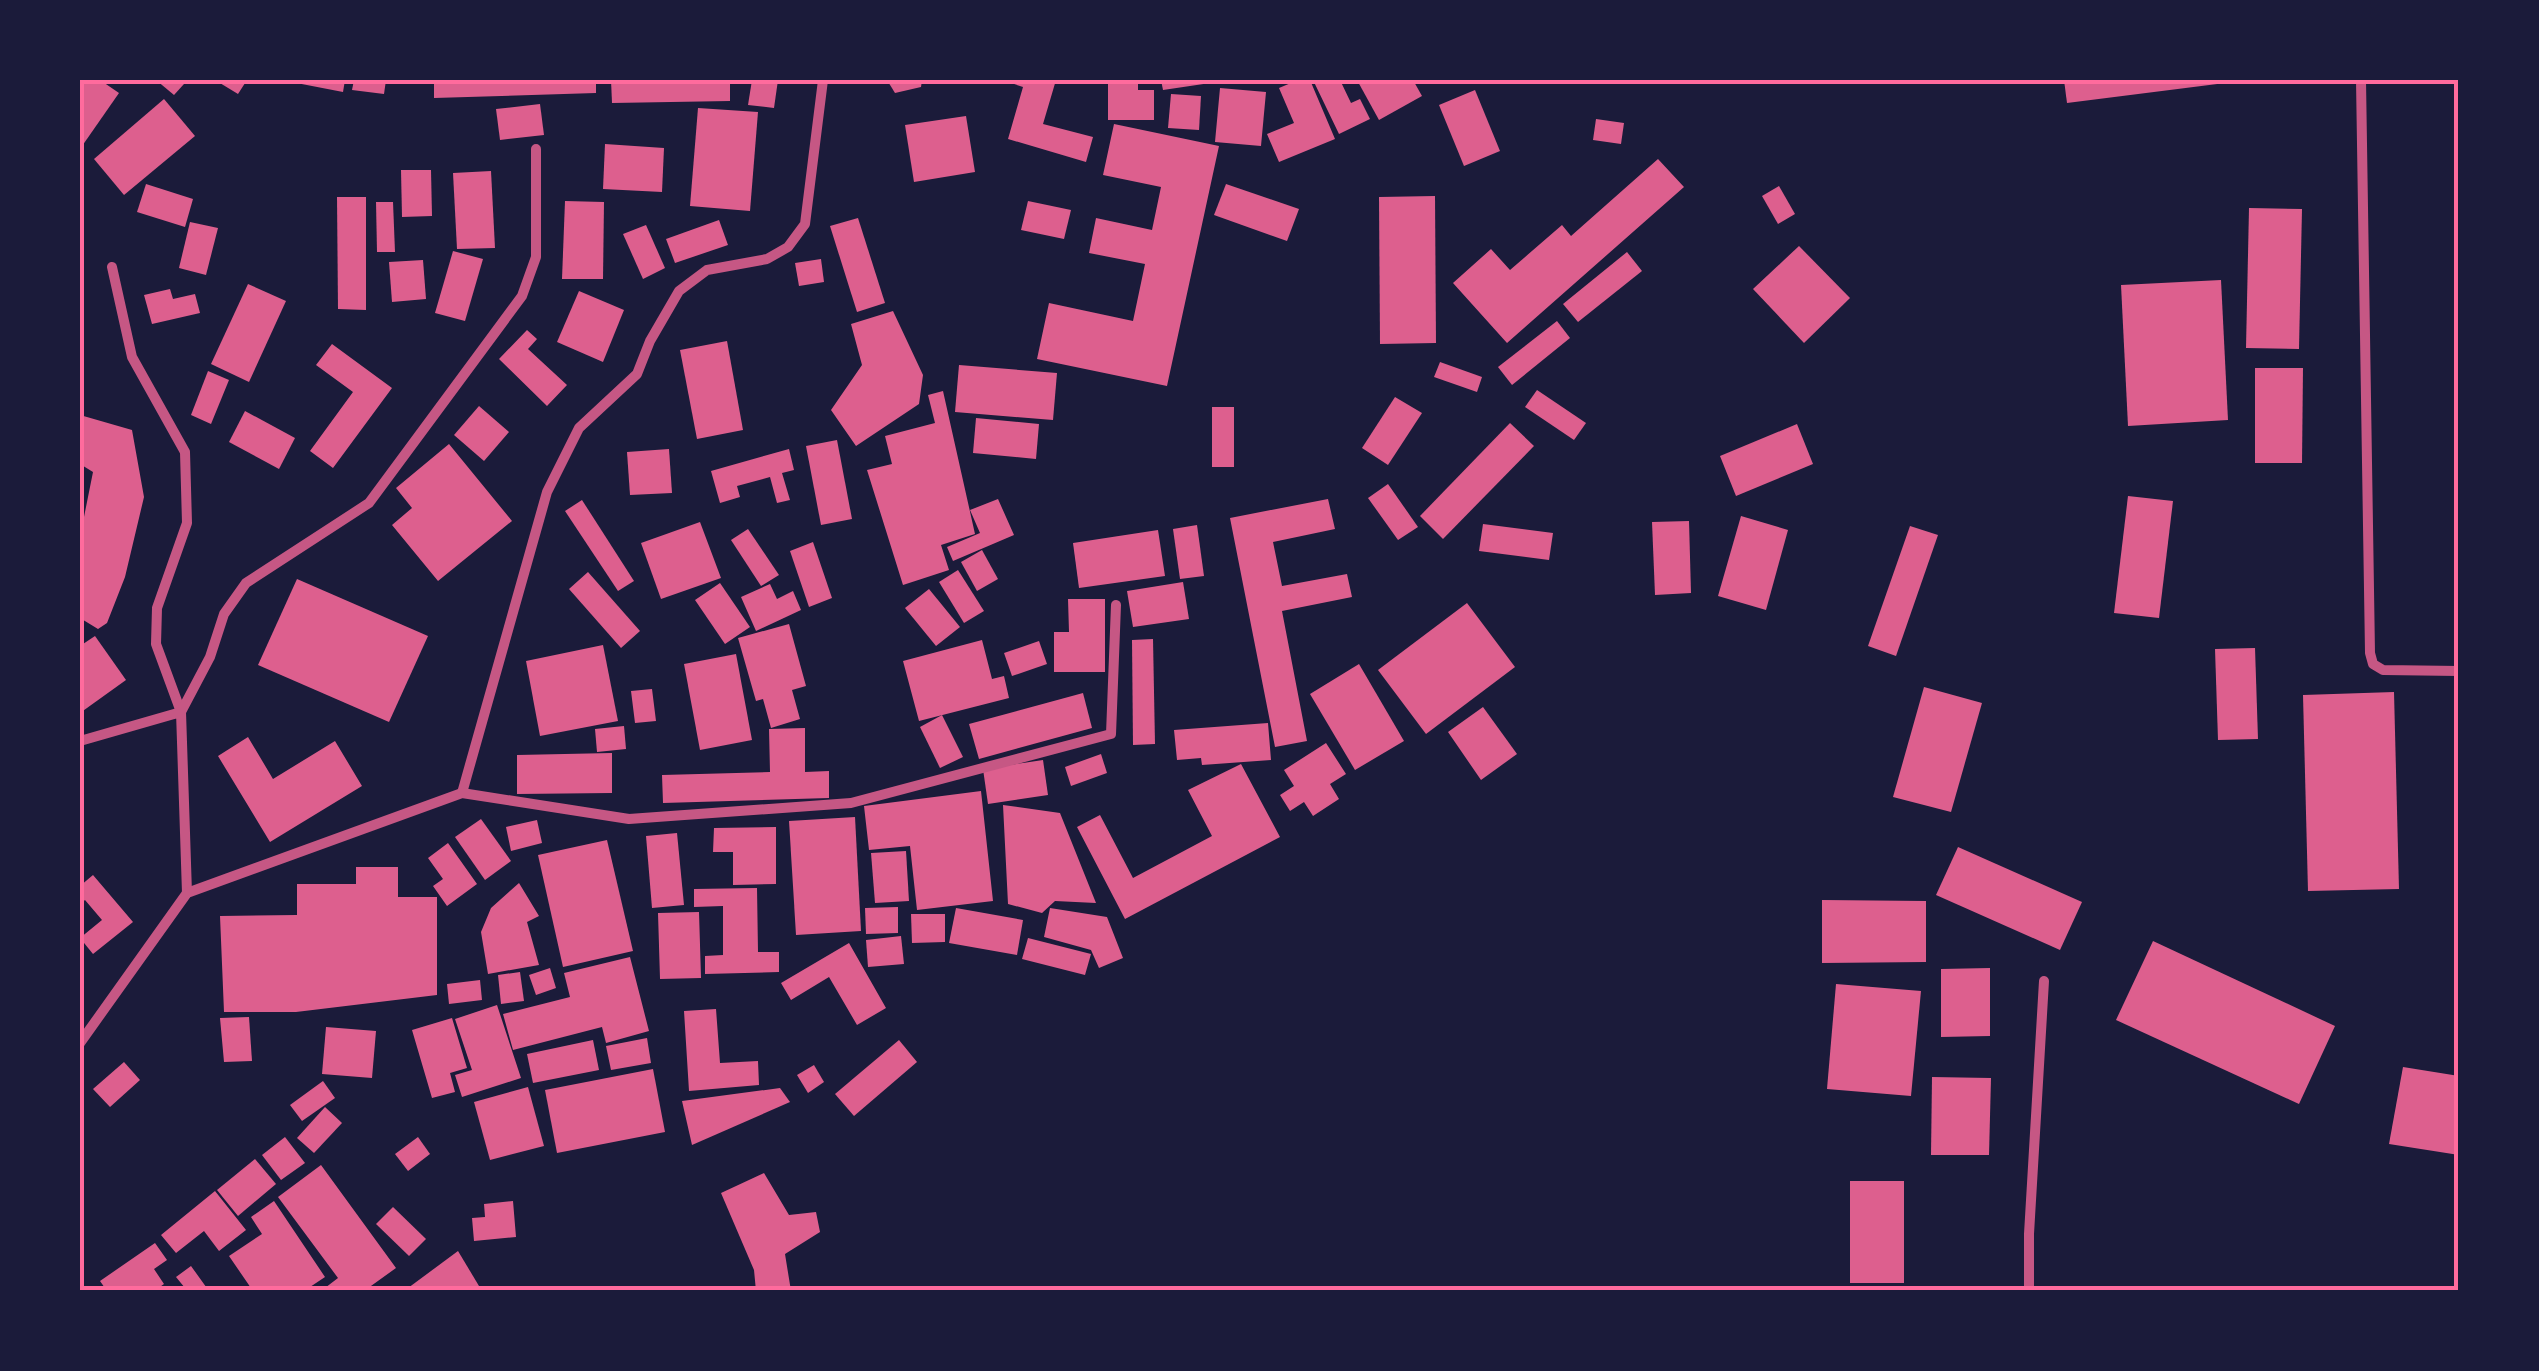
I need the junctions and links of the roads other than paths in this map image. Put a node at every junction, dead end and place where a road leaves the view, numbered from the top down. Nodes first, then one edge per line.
1 (824, 80) edge
2 (2361, 80) edge
3 (536, 149) dead end
4 (112, 268) dead end
5 (1116, 605) dead end
6 (2459, 671) edge
7 (181, 712) junction
8 (80, 741) edge
9 (462, 793) junction
10 (187, 893) junction
11 (2044, 982) dead end
12 (80, 1043) edge
13 (2029, 1291) edge

1 - 9 street
2 - 6 street
3 - 7 street
4 - 7 street
5 - 9 street
7 - 8 street
7 - 10 street
9 - 10 street
10 - 12 street
11 - 13 street

